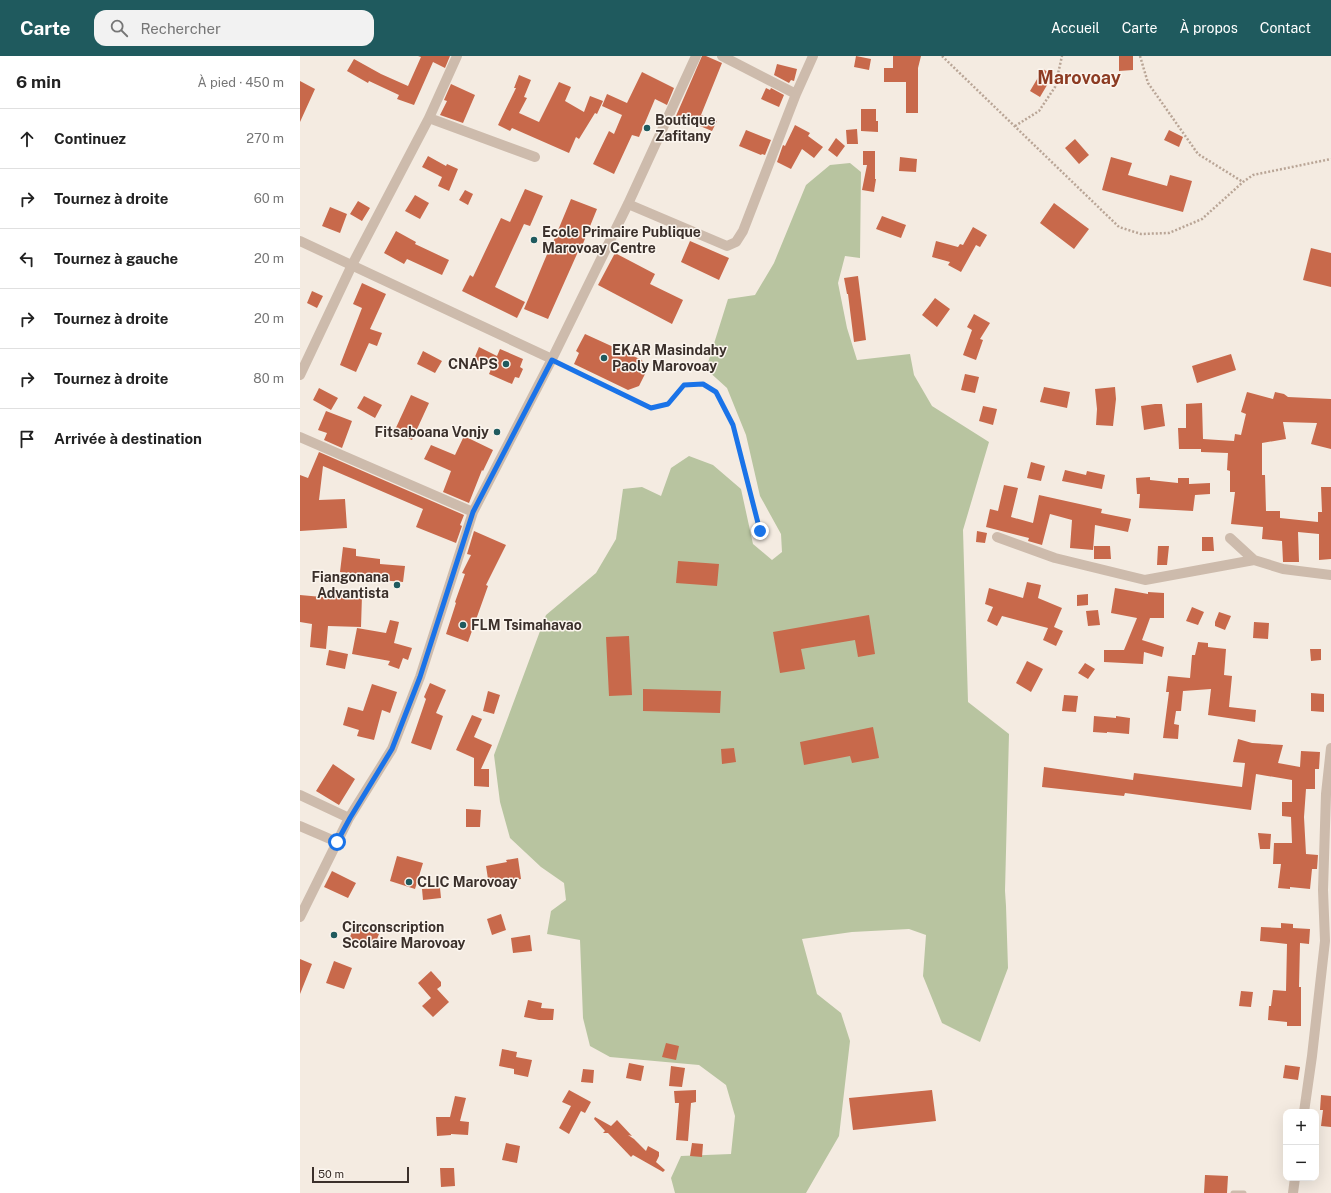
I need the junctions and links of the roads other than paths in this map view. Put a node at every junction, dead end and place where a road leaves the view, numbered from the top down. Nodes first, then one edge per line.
1 (457, 56) edge
2 (696, 56) edge
3 (722, 56) edge
4 (813, 56) edge
5 (796, 94) junction
6 (429, 118) junction
7 (535, 157) dead end
8 (628, 204) junction
9 (300, 241) edge
10 (352, 265) junction
11 (552, 360) junction
12 (300, 375) edge
13 (300, 437) edge
14 (473, 512) junction
15 (997, 537) dead end
16 (1230, 538) dead end
17 (1254, 560) junction
18 (1331, 576) edge
19 (1331, 748) edge
20 (300, 795) edge
21 (350, 818) junction
22 (300, 826) edge
23 (337, 842) junction
24 (300, 917) edge
25 (1304, 1109) edge
26 (1294, 1181) edge
27 (1233, 1193) edge
28 (1244, 1193) edge
29 (1293, 1193) edge

1 - 6 street
2 - 8 street
3 - 5 street
4 - 5 street
5 - 8 street
6 - 7 street
6 - 10 street
8 - 11 street
9 - 10 street
10 - 11 street
10 - 12 street
11 - 14 street
13 - 14 street
14 - 21 street
15 - 17 street
16 - 17 street
17 - 18 street
19 - 25 street
20 - 21 street
21 - 23 street
22 - 23 street
23 - 24 street
26 - 29 street
27 - 28 lane

